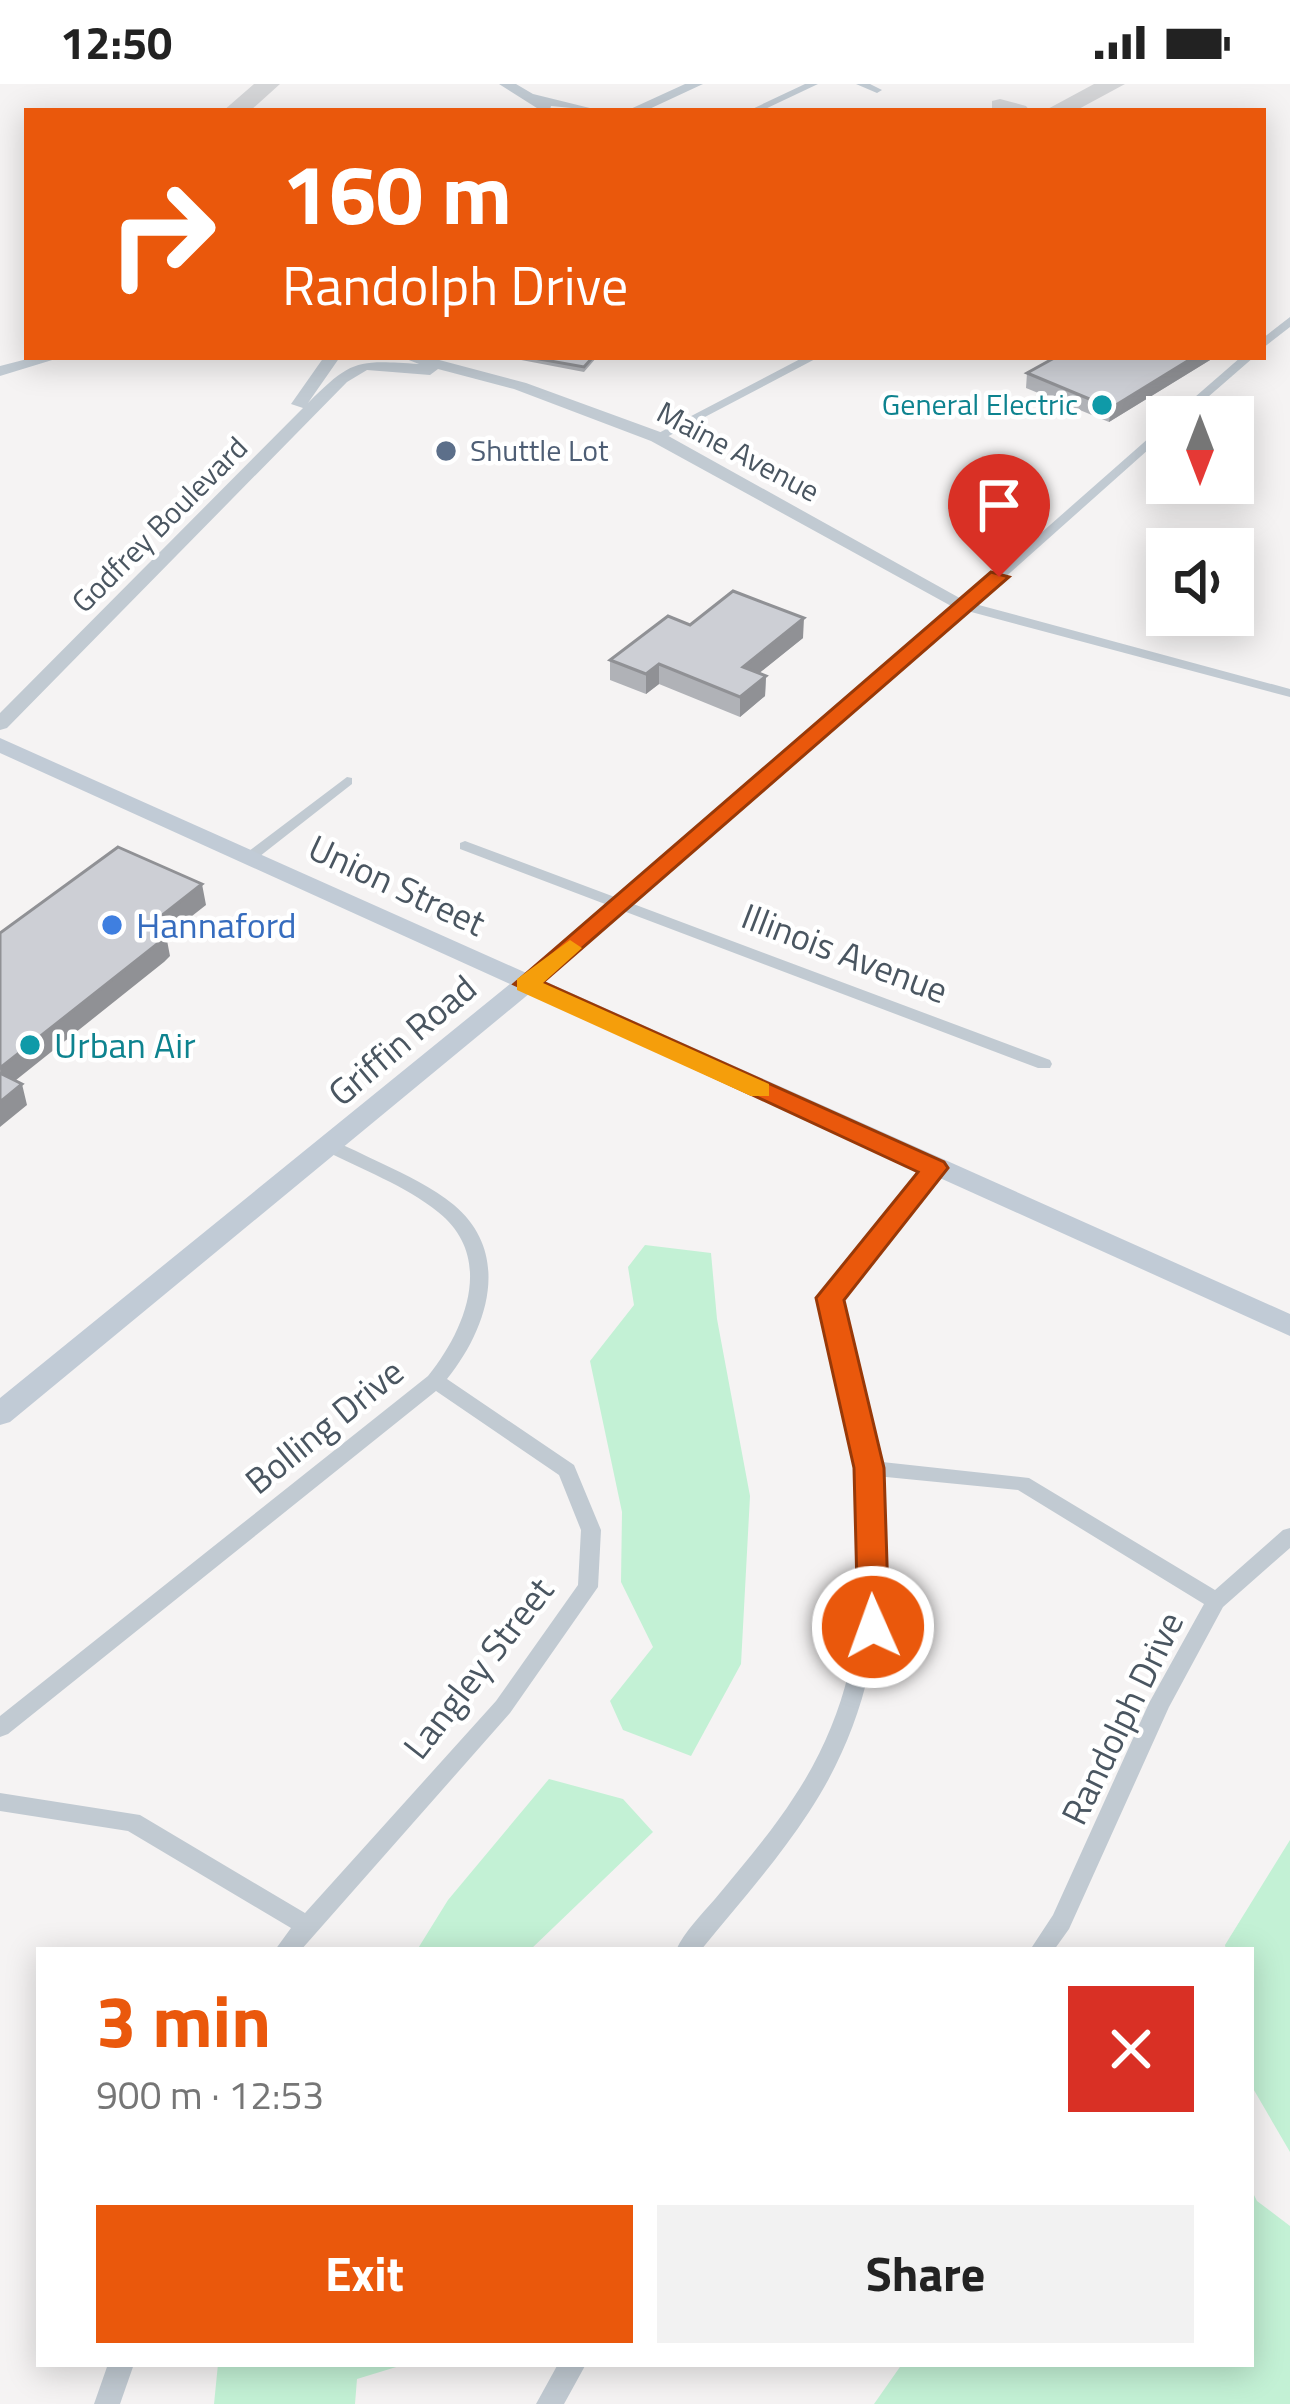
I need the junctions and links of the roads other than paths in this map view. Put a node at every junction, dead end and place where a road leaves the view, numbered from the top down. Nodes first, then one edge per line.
1 (506, 84) edge
2 (696, 84) edge
3 (813, 84) edge
4 (861, 84) edge
5 (877, 90) dead end
6 (532, 98) junction
7 (544, 108) edge
8 (580, 108) edge
9 (640, 108) edge
10 (760, 108) edge
11 (1290, 322) edge
12 (1266, 342) edge
13 (42, 360) edge
14 (330, 360) edge
15 (344, 360) edge
16 (383, 360) edge
17 (421, 360) edge
18 (807, 360) edge
19 (1244, 360) edge
20 (367, 366) junction
21 (0, 371) edge
22 (474, 374) junction
23 (1202, 396) edge
24 (657, 437) junction
25 (1146, 445) edge
26 (965, 606) junction
27 (1290, 693) edge
28 (0, 706) edge
29 (0, 724) edge
30 (0, 745) edge
31 (347, 781) dead end
32 (465, 846) dead end
33 (250, 857) junction
34 (623, 904) junction
35 (526, 984) junction
36 (1044, 1064) dead end
37 (330, 1146) junction
38 (935, 1168) junction
39 (1290, 1326) edge
40 (435, 1381) junction
41 (0, 1414) edge
42 (869, 1468) junction
43 (1290, 1536) edge
44 (1216, 1601) junction
45 (0, 1728) edge
46 (0, 1802) edge
47 (304, 1924) junction
48 (288, 1947) edge
49 (689, 1947) edge
50 (1043, 1947) edge
51 (120, 2367) edge
52 (571, 2367) edge
53 (107, 2404) edge
54 (549, 2404) edge

1 - 6 street
2 - 9 street
3 - 10 street
4 - 5 street
6 - 7 street
6 - 8 street
11 - 12 street
13 - 21 street
14 - 28 street, Godfrey Boulevard
15 - 20 street, Maine Avenue
16 - 20 street, Godfrey Boulevard
17 - 22 street, Maine Avenue
18 - 24 street
19 - 23 street
20 - 22 street, Maine Avenue
20 - 29 street, Godfrey Boulevard
22 - 24 street, Maine Avenue
24 - 26 street, Maine Avenue
25 - 26 street, Griffin Road
26 - 27 street
26 - 34 street, Griffin Road
30 - 33 main road, Union Street
31 - 33 street
32 - 34 street, Illinois Avenue
33 - 35 main road, Union Street
34 - 35 street, Griffin Road
34 - 36 street, Illinois Avenue
35 - 37 main road, Griffin Road
35 - 38 main road, Union Street
37 - 40 street, Bolling Drive
37 - 41 main road, Griffin Road
38 - 39 main road, Union Street
38 - 42 street
40 - 45 street, Bolling Drive
40 - 47 street, Langley Street
42 - 44 street
42 - 49 street
43 - 44 street, Randolph Drive
44 - 50 street, Randolph Drive
46 - 47 street
47 - 48 street, Langley Street
51 - 53 street
52 - 54 street

